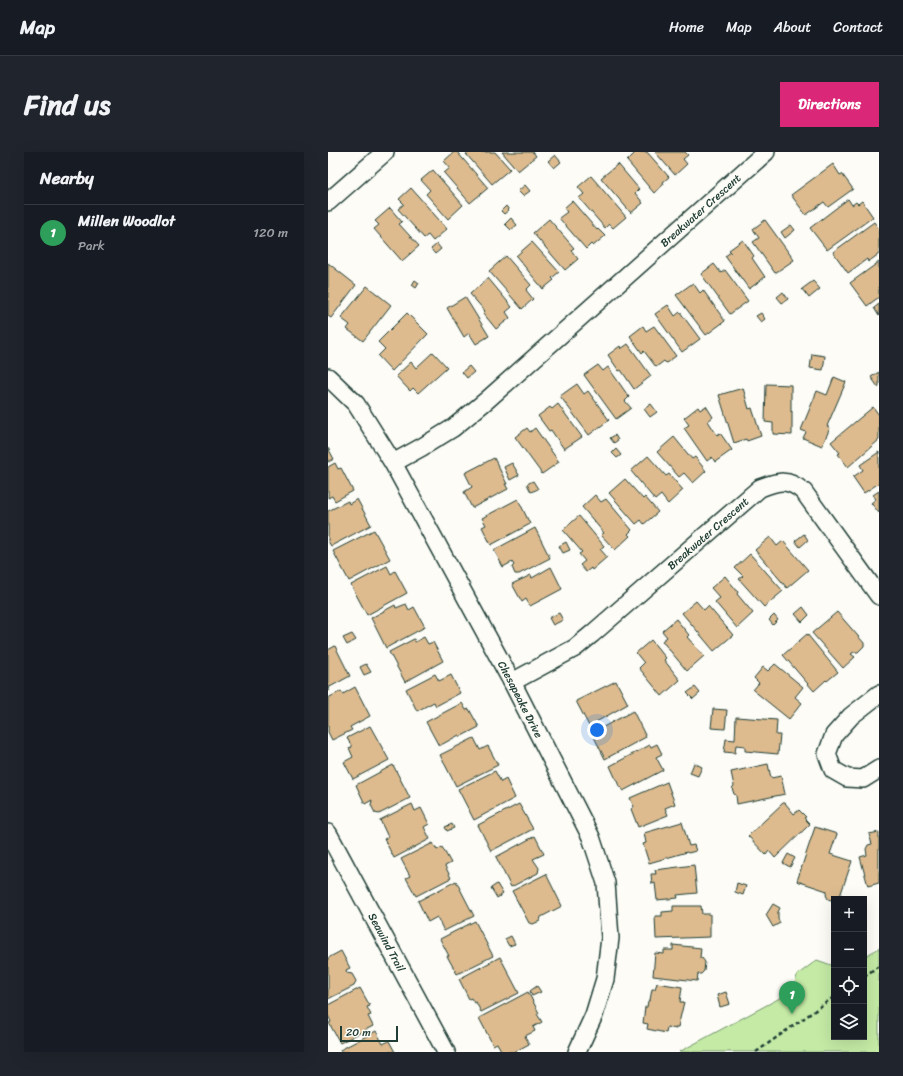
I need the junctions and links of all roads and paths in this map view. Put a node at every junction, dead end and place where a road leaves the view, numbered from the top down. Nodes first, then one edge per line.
1 (385, 152) edge
2 (766, 152) edge
3 (328, 202) edge
4 (328, 377) edge
5 (393, 462) junction
6 (879, 596) edge
7 (512, 682) junction
8 (879, 694) edge
9 (879, 769) edge
10 (328, 833) edge
11 (879, 966) edge
12 (867, 974) edge
13 (831, 999) edge
14 (446, 1052) edge
15 (577, 1052) edge
16 (756, 1052) edge

1 - 3 street
2 - 5 street, Breakwater Crescent
4 - 5 street, Chesapeake Drive
5 - 7 street, Chesapeake Drive
6 - 7 street, Breakwater Crescent
7 - 15 street, Chesapeake Drive
8 - 9 street
10 - 14 street, Seawind Trail
11 - 12 path
13 - 16 path

